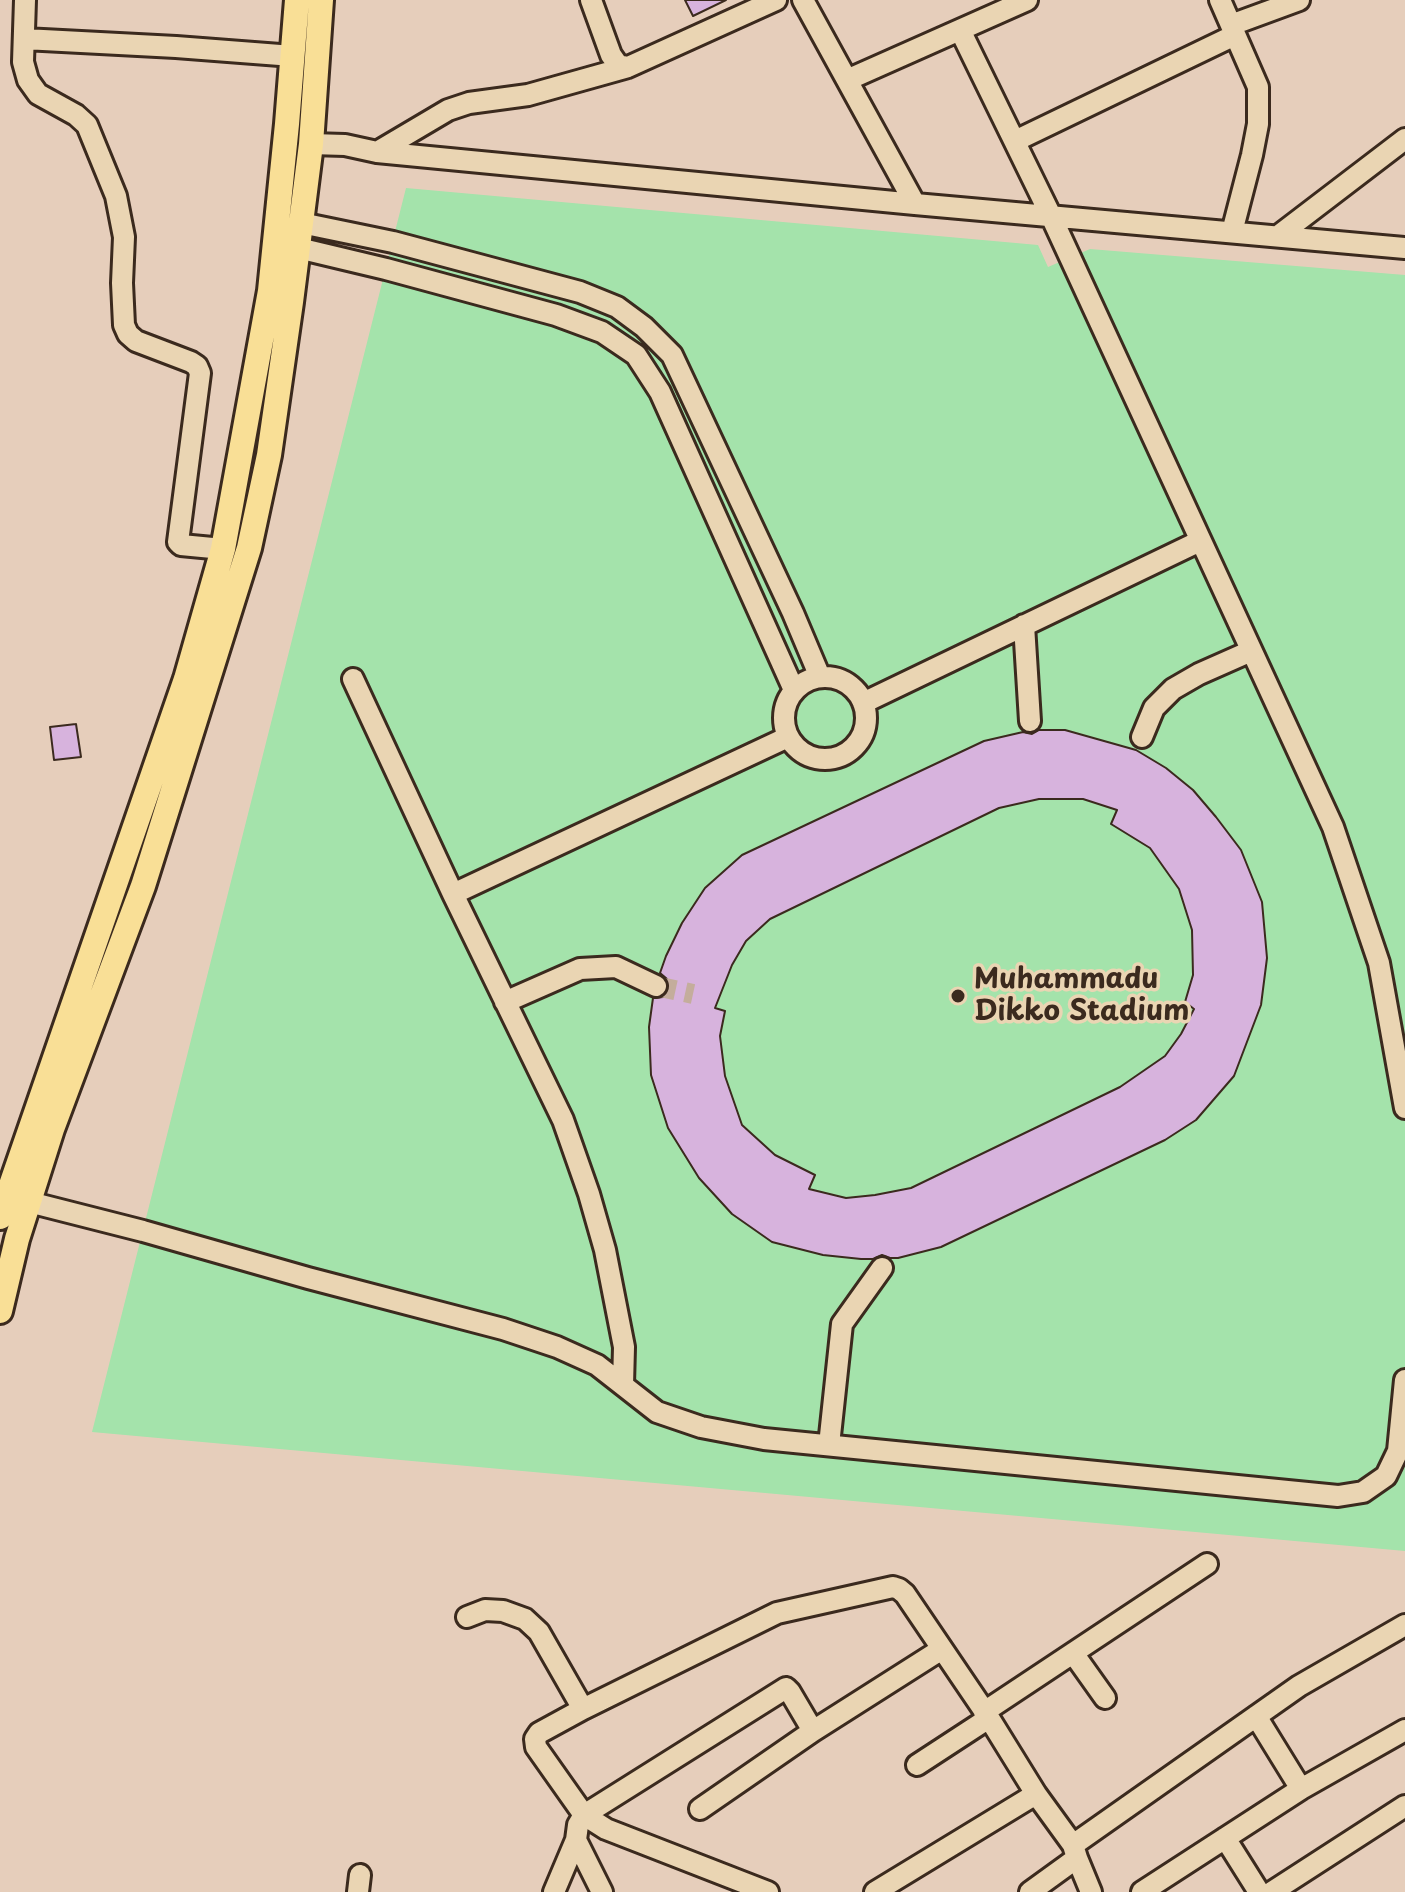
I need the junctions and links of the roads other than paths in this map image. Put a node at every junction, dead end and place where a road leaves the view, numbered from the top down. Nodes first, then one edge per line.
1 (25, 0) edge
2 (297, 0) edge
3 (321, 0) edge
4 (591, 0) edge
5 (776, 0) edge
6 (803, 0) edge
7 (1027, 0) edge
8 (1220, 0) edge
9 (1299, 0) edge
10 (960, 30) junction
11 (1233, 30) junction
12 (24, 39) junction
13 (293, 56) junction
14 (628, 67) junction
15 (847, 80) junction
16 (1405, 139) edge
17 (1015, 141) junction
18 (311, 144) junction
19 (377, 152) junction
20 (915, 204) junction
21 (1051, 216) junction
22 (301, 223) junction
23 (1232, 232) junction
24 (1278, 236) junction
25 (298, 248) junction
26 (1405, 248) edge
27 (1200, 541) junction
28 (223, 549) junction
29 (1024, 625) junction
30 (1251, 651) junction
31 (820, 677) junction
32 (353, 679) dead end
33 (794, 690) junction
34 (863, 703) junction
35 (1030, 721) dead end
36 (788, 737) junction
37 (1142, 737) dead end
38 (453, 894) junction
39 (656, 986) tunnel mouth
40 (505, 1002) junction
41 (1405, 1108) edge
42 (29, 1202) junction
43 (0, 1217) edge
44 (882, 1268) dead end
45 (0, 1311) edge
46 (1405, 1380) edge
47 (623, 1385) junction
48 (829, 1445) junction
49 (1207, 1564) dead end
50 (467, 1617) dead end
51 (1405, 1625) edge
52 (942, 1649) junction
53 (1073, 1653) junction
54 (1105, 1698) dead end
55 (583, 1709) junction
56 (987, 1715) junction
57 (1256, 1716) junction
58 (1405, 1730) edge
59 (813, 1731) junction
60 (917, 1765) dead end
61 (1301, 1789) junction
62 (1036, 1794) junction
63 (1405, 1806) edge
64 (700, 1809) dead end
65 (584, 1815) junction
66 (1225, 1838) junction
67 (576, 1840) junction
68 (1075, 1852) junction
69 (554, 1892) edge
70 (602, 1892) edge
71 (768, 1892) edge
72 (875, 1892) edge
73 (1030, 1892) edge
74 (1091, 1892) edge
75 (1142, 1892) edge
76 (1259, 1892) edge
77 (1272, 1892) edge

1 - 12 street
2 - 13 main road
3 - 18 main road
4 - 14 street
5 - 14 street
6 - 15 street
7 - 10 street
8 - 11 street
9 - 11 street
10 - 15 street
10 - 17 street
11 - 17 street
11 - 23 street
12 - 13 street
12 - 28 street
13 - 28 main road
14 - 19 street
15 - 20 street
16 - 24 street
17 - 21 street
18 - 19 street
18 - 22 main road
19 - 20 street
20 - 21 street
21 - 23 street
21 - 27 street
22 - 25 main road
22 - 31 street
23 - 24 street
24 - 26 street
25 - 33 street
25 - 42 main road
27 - 29 street
27 - 30 street
28 - 43 main road
29 - 34 street
29 - 35 street
30 - 37 street
30 - 41 street
31 - 33 street
31 - 34 street
32 - 38 street
33 - 36 street
34 - 36 street
36 - 38 street
38 - 40 street
39 - 40 street
40 - 47 street
42 - 45 main road
42 - 47 street
44 - 48 street
46 - 48 street
47 - 48 street
49 - 53 street
50 - 55 street
51 - 57 street
52 - 55 street
52 - 56 street
52 - 59 street
53 - 54 street
53 - 56 street
55 - 65 street
56 - 60 street
56 - 62 street
57 - 61 street
57 - 68 street
58 - 61 street
59 - 64 street
59 - 65 street
61 - 66 street
62 - 68 street
62 - 72 street
63 - 77 street
65 - 67 street
65 - 71 street
66 - 75 street
66 - 76 street
67 - 69 street
67 - 70 street
68 - 73 street
68 - 74 street

